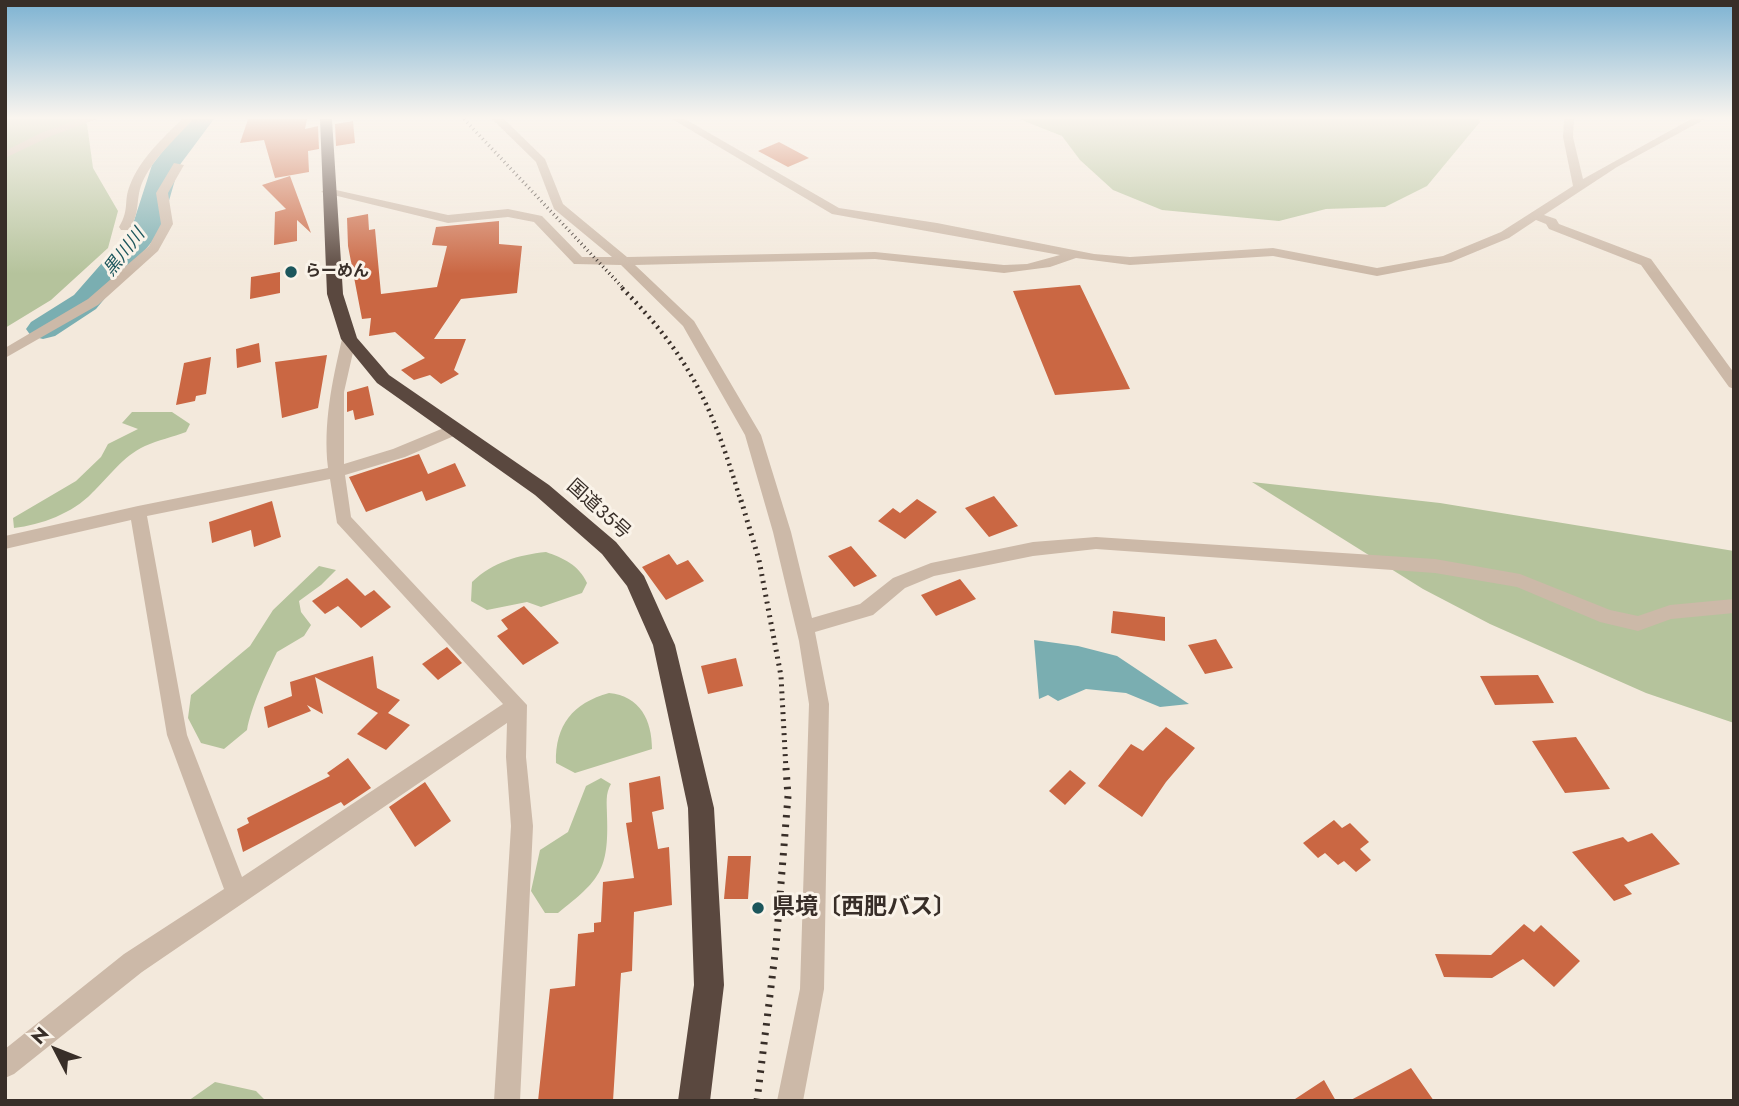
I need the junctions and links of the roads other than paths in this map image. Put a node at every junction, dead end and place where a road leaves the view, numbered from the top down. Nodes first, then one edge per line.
1 (145, 171) edge
2 (175, 171) edge
3 (327, 171) edge
4 (545, 171) edge
5 (765, 171) edge
6 (1575, 171) edge
7 (1605, 171) edge
8 (1579, 188) junction
9 (327, 192) junction
10 (1536, 216) junction
11 (125, 227) dead end
12 (1073, 255) junction
13 (624, 261) junction
14 (349, 339) junction
15 (5, 354) edge
16 (1734, 384) edge
17 (456, 429) junction
18 (336, 472) junction
19 (138, 512) junction
20 (5, 543) edge
21 (1734, 606) edge
22 (805, 627) junction
23 (517, 705) junction
24 (236, 891) junction
25 (5, 1065) edge
26 (507, 1101) edge
27 (694, 1101) edge
28 (790, 1101) edge

1 - 11 street
2 - 15 street
3 - 9 highway, 国道35号
4 - 13 street
5 - 12 street
6 - 8 street
7 - 8 street
8 - 10 street
9 - 13 street
9 - 14 highway, 国道35号
10 - 12 street
10 - 16 street
12 - 13 street
13 - 22 street
14 - 17 highway, 国道35号
14 - 18 street
17 - 18 street
17 - 27 highway, 国道35号
18 - 19 street
18 - 23 street
19 - 20 street
19 - 24 street
21 - 22 street
22 - 28 street
23 - 24 street
23 - 26 street
24 - 25 street

